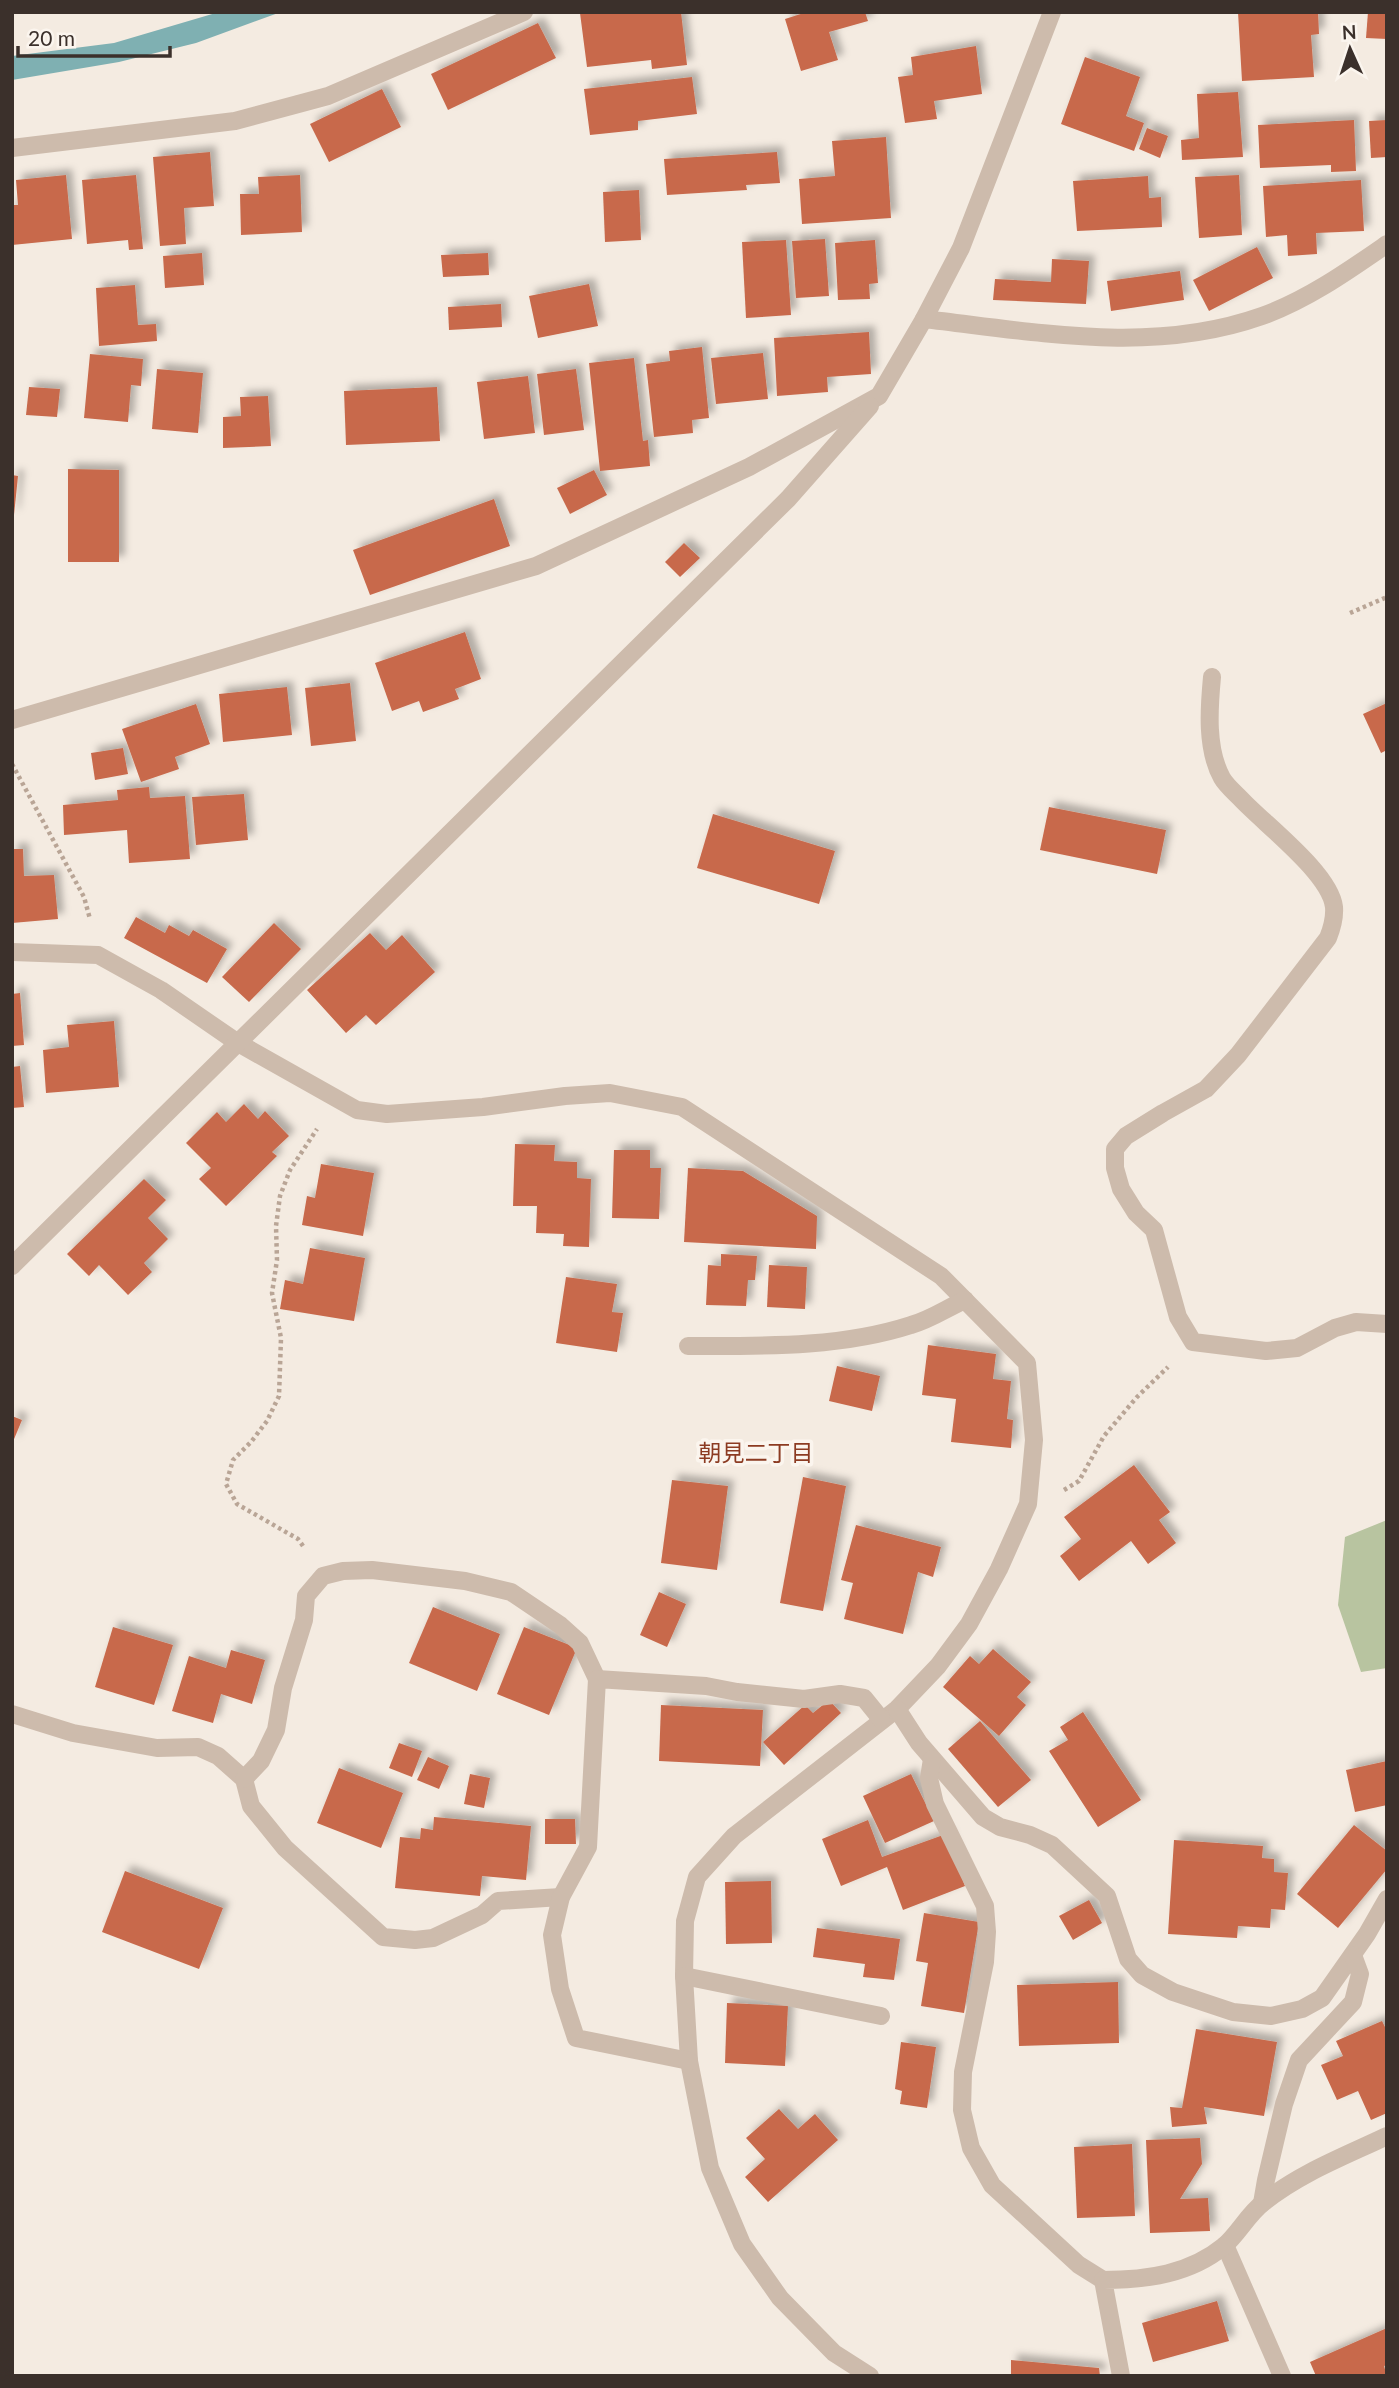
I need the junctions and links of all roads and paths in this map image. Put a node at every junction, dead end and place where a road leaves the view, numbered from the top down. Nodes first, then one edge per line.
1 (524, 12) edge
2 (1052, 12) edge
3 (12, 148) edge
4 (1387, 244) edge
5 (925, 319) junction
6 (879, 396) junction
7 (1387, 597) edge
8 (1350, 612) dead end
9 (1212, 677) dead end
10 (12, 720) edge
11 (12, 764) edge
12 (12, 952) edge
13 (98, 954) junction
14 (238, 1043) junction
15 (338, 1099) junction
16 (12, 1266) edge
17 (965, 1300) junction
18 (1387, 1324) edge
19 (1193, 1342) junction
20 (688, 1346) dead end
21 (1028, 1504) junction
22 (323, 1576) junction
23 (597, 1679) junction
24 (12, 1714) edge
25 (889, 1714) junction
26 (932, 1759) junction
27 (244, 1779) junction
28 (561, 1897) junction
29 (1387, 1899) edge
30 (1353, 1955) junction
31 (684, 1976) junction
32 (881, 2016) dead end
33 (688, 2061) junction
34 (1387, 2136) edge
35 (1262, 2203) junction
36 (1225, 2245) junction
37 (1103, 2280) junction
38 (870, 2376) edge
39 (1121, 2376) edge
40 (1282, 2376) edge

1 - 3 street
2 - 5 street
4 - 5 street
5 - 6 street
6 - 10 street
6 - 14 street
7 - 8 path
9 - 19 street
11 - 13 path
12 - 13 street
13 - 14 street
14 - 15 street
14 - 16 street
15 - 17 street
15 - 22 path
17 - 20 street
17 - 21 street
18 - 19 street
19 - 21 path
21 - 25 street
22 - 23 street
22 - 27 street
23 - 25 street
23 - 28 street
24 - 27 street
25 - 26 street
25 - 31 street
26 - 30 street
26 - 37 street
27 - 28 street
28 - 33 street
29 - 30 street
30 - 35 street
31 - 32 street
31 - 33 street
33 - 38 street
34 - 35 street
35 - 36 street
36 - 37 street
36 - 40 street
37 - 39 street

